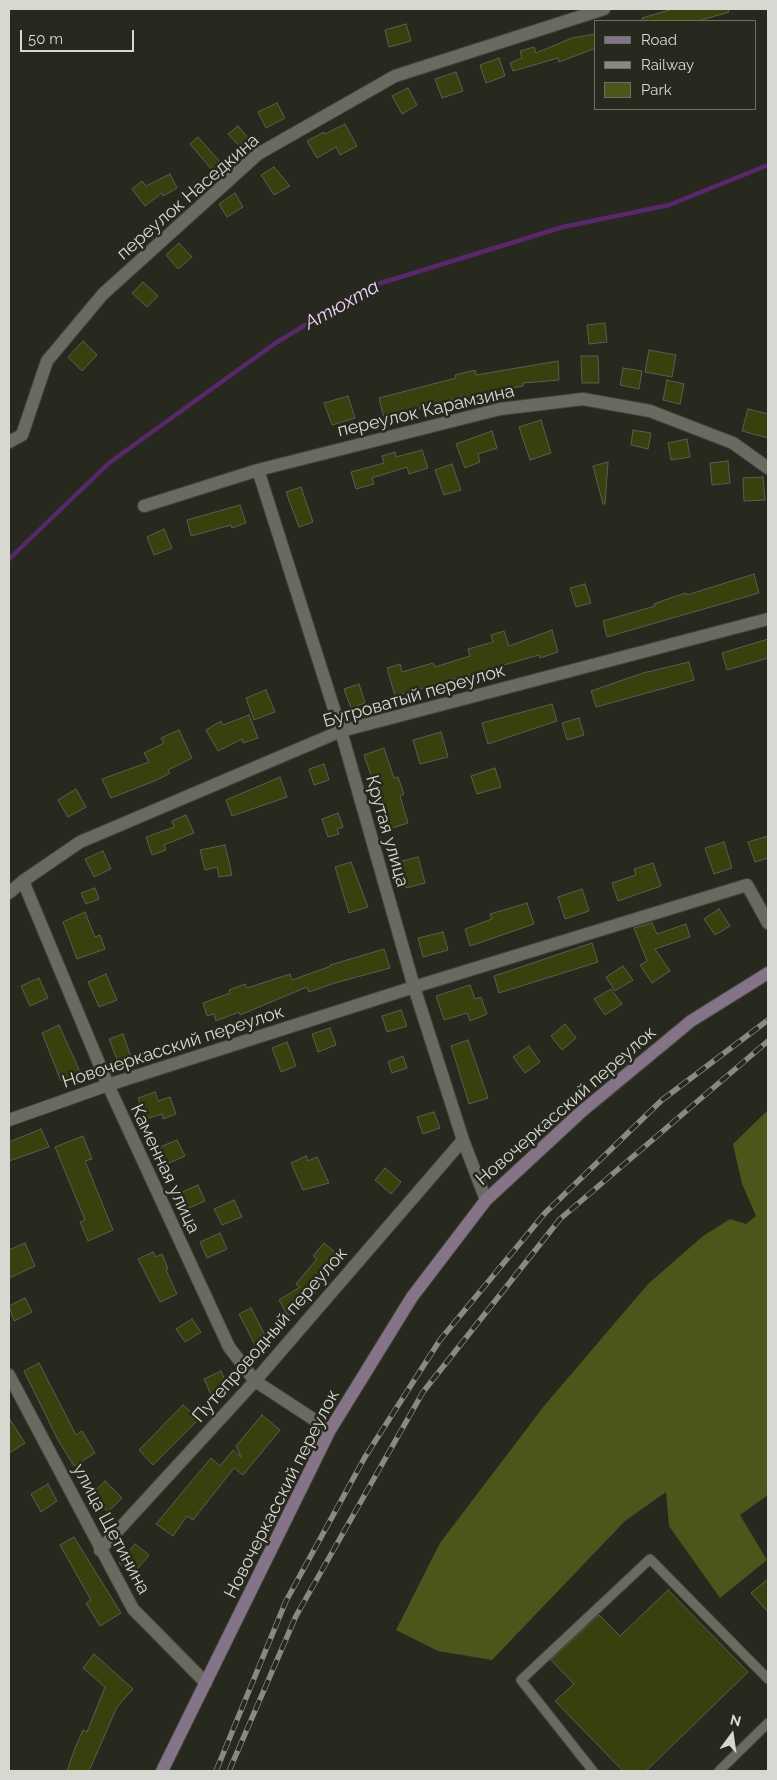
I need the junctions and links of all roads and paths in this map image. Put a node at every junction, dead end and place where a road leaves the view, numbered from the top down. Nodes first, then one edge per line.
1 (604, 9) edge
2 (9, 442) edge
3 (768, 468) edge
4 (258, 470) junction
5 (144, 506) dead end
6 (768, 619) edge
7 (341, 731) junction
8 (23, 881) junction
9 (9, 893) edge
10 (766, 915) edge
11 (768, 973) edge
12 (414, 987) junction
13 (108, 1085) junction
14 (9, 1120) edge
15 (463, 1140) junction
16 (486, 1200) junction
17 (9, 1375) edge
18 (255, 1381) junction
19 (330, 1430) junction
20 (100, 1550) junction
21 (768, 1679) edge
22 (206, 1683) junction
23 (768, 1723) edge
24 (162, 1771) edge
25 (593, 1771) edge
26 (719, 1771) edge

1 - 2 street, переулок Наседкина
3 - 4 street, переулок Карамзина
4 - 5 street, переулок Карамзина
4 - 7 street, Крутая улица
6 - 7 street, Бугроватый переулок
7 - 8 street, Бугроватый переулок
7 - 12 street, Крутая улица
8 - 9 street, Бугроватый переулок
8 - 13 street, Каменная улица
10 - 12 street, Новочеркасский переулок
11 - 16 main road, Новочеркасский переулок
12 - 13 street, Новочеркасский переулок
12 - 15 street, Крутая улица
13 - 14 street, Новочеркасский переулок
13 - 18 street, Каменная улица
15 - 16 street, Крутая улица
15 - 18 street, Путепроводный переулок
16 - 19 main road, Новочеркасский переулок
17 - 20 street, улица Щетинина
18 - 19 street, Каменная улица
18 - 20 street, Путепроводный переулок
19 - 22 main road, Новочеркасский переулок
20 - 22 street, улица Щетинина
21 - 25 lane
22 - 24 main road, Новочеркасский переулок
23 - 26 lane

